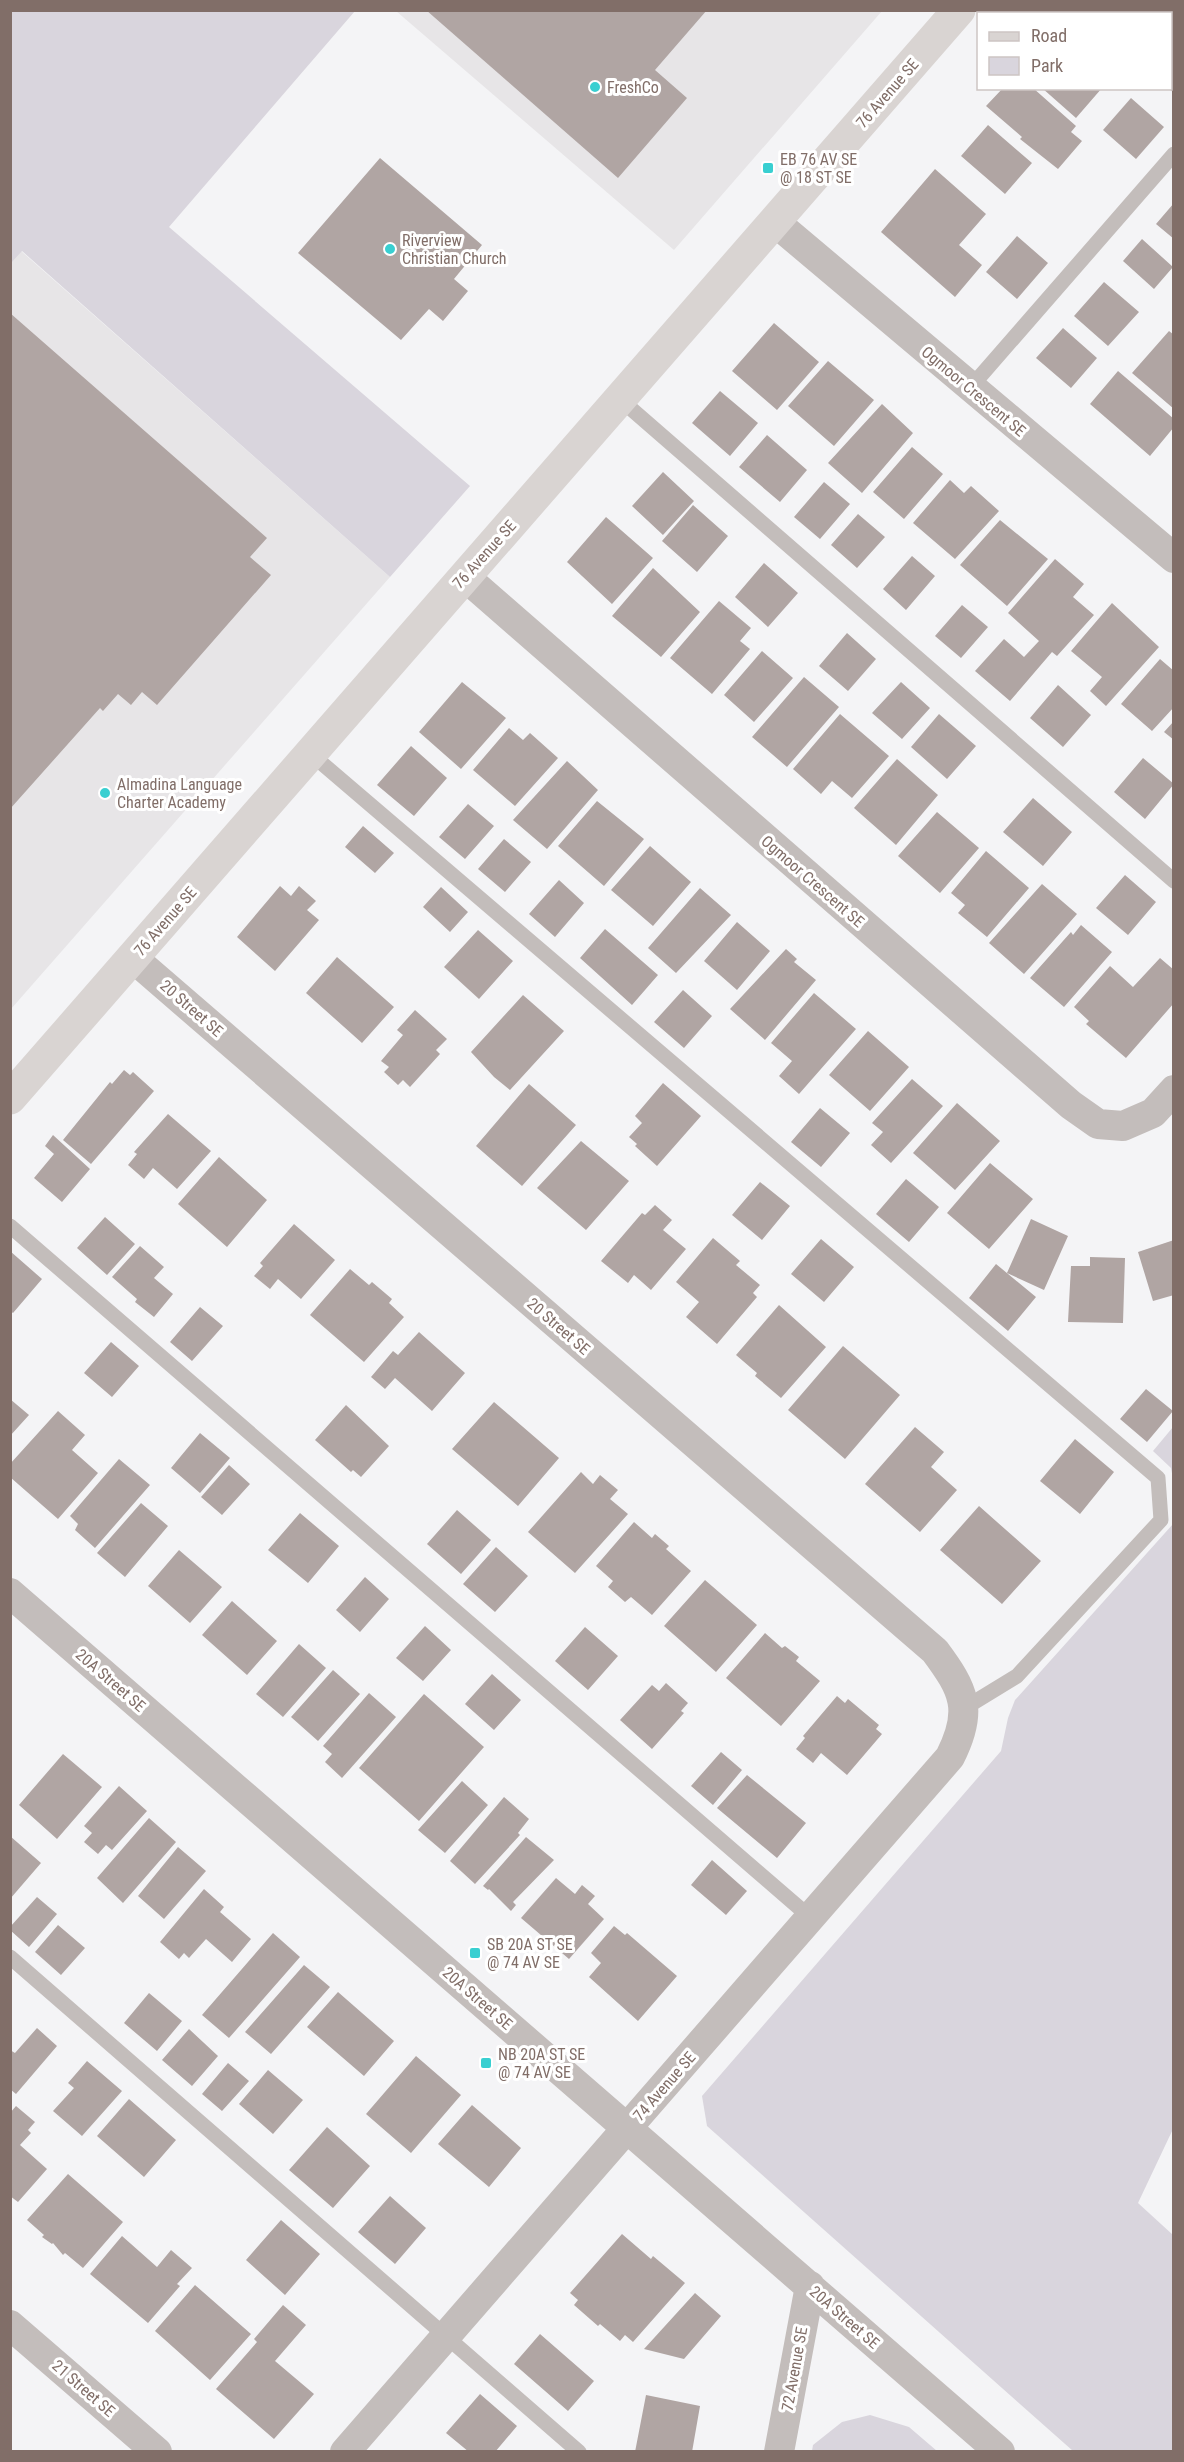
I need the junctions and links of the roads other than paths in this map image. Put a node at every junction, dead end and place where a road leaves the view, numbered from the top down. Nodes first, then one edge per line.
1 (959, 10) edge
2 (1173, 154) edge
3 (776, 222) junction
4 (970, 388) junction
5 (621, 400) junction
6 (1170, 547) edge
7 (464, 576) junction
8 (311, 754) junction
9 (1173, 881) edge
10 (133, 958) junction
11 (1173, 1090) edge
12 (10, 1098) edge
13 (10, 1226) edge
14 (10, 1593) edge
15 (963, 1709) junction
16 (811, 1917) junction
17 (10, 1957) edge
18 (627, 2128) junction
19 (810, 2286) junction
20 (10, 2325) edge
21 (446, 2336) junction
22 (157, 2451) edge
23 (345, 2451) edge
24 (579, 2451) edge
25 (779, 2451) edge
26 (1000, 2451) edge

1 - 3 street, 76 Avenue SE
2 - 4 lane
3 - 4 street, Ogmoor Crescent SE
3 - 5 street, 76 Avenue SE
4 - 6 street, Ogmoor Crescent SE
5 - 7 street, 76 Avenue SE
5 - 9 lane
7 - 8 street, 76 Avenue SE
7 - 11 street, Ogmoor Crescent SE
8 - 10 street, 76 Avenue SE
8 - 15 lane
10 - 12 street, 76 Avenue SE
10 - 15 street, 20 Street SE
13 - 16 lane
14 - 18 street, 20A Street SE
15 - 16 street, 74 Avenue SE
16 - 18 street, 74 Avenue SE
17 - 21 lane
18 - 19 street, 20A Street SE
18 - 21 street, 74 Avenue SE
19 - 25 street, 72 Avenue SE
19 - 26 street, 20A Street SE
20 - 22 street, 21 Street SE
21 - 23 street, 74 Avenue SE
21 - 24 lane

